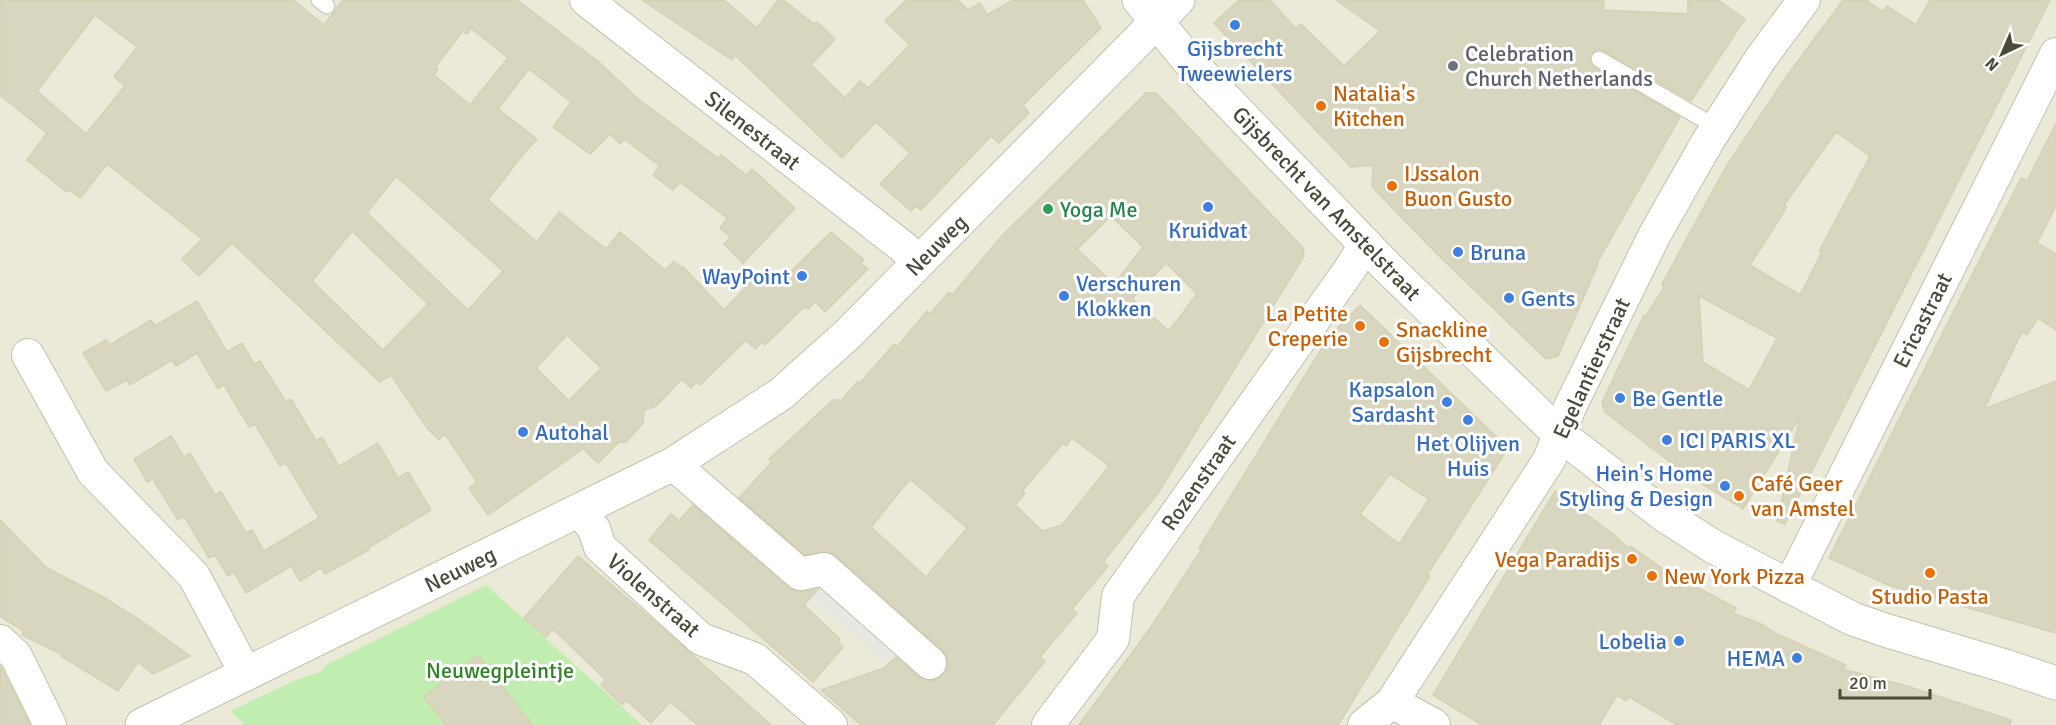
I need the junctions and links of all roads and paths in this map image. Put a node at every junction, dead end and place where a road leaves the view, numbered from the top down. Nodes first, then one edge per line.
1 (586, 0) edge
2 (1804, 0) edge
3 (1157, 7) edge
4 (2056, 54) edge
5 (1599, 59) dead end
6 (1716, 127) junction
7 (1365, 245) junction
8 (918, 262) junction
9 (28, 355) dead end
10 (1559, 434) junction
11 (673, 464) junction
12 (580, 511) junction
13 (1789, 587) junction
14 (0, 640) edge
15 (930, 663) dead end
16 (246, 674) junction
17 (2056, 683) edge
18 (1392, 702) junction
19 (50, 725) edge
20 (142, 725) edge
21 (831, 725) edge
22 (1048, 725) edge
23 (1364, 725) edge
24 (1434, 725) edge

1 - 8 street, Silenestraat
2 - 6 street, Egelantierstraat
3 - 7 street, Gijsbrecht van Amstelstraat
3 - 8 street, Neuweg
4 - 13 street, Ericastraat
5 - 6 lane
6 - 10 street, Egelantierstraat
7 - 10 street, Gijsbrecht van Amstelstraat
7 - 22 street, Rozenstraat
8 - 11 street, Neuweg
9 - 16 street
10 - 13 street, Gijsbrecht van Amstelstraat
10 - 18 street, Egelantierstraat
11 - 12 street, Neuweg
11 - 15 street
12 - 16 street, Neuweg
12 - 21 street, Violenstraat
13 - 17 street, Gijsbrecht van Amstelstraat
14 - 19 street
16 - 20 street, Neuweg
18 - 23 street, Egelantierstraat
18 - 24 street

